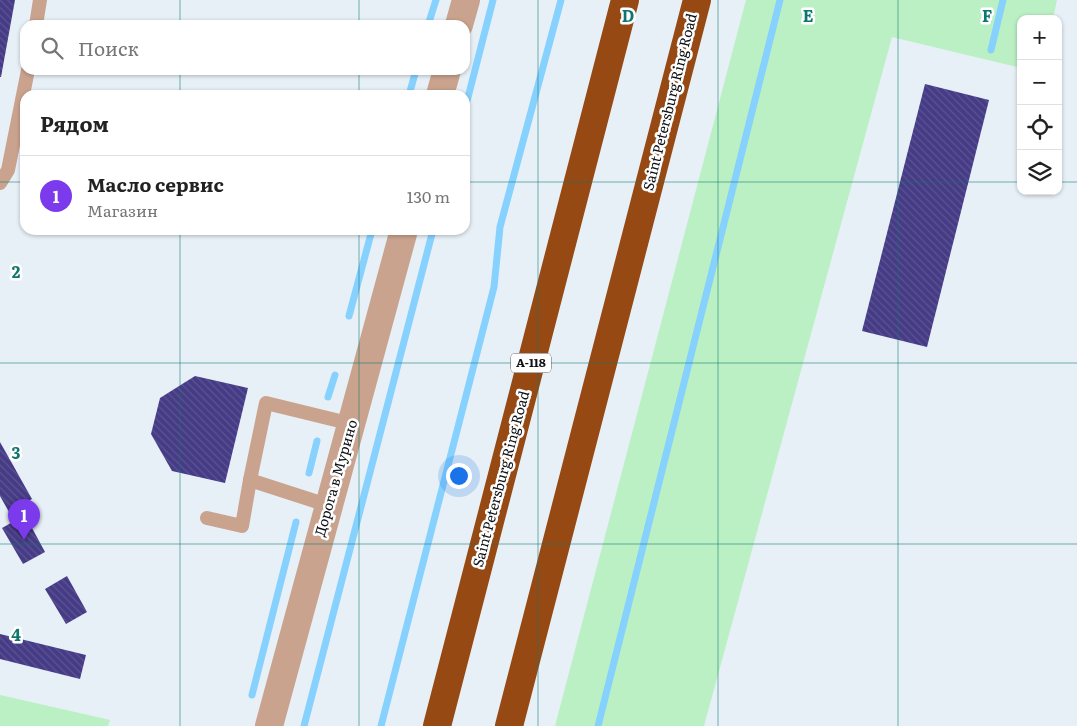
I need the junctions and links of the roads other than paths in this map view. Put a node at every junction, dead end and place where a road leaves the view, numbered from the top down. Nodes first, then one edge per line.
1 (40, 0) edge
2 (466, 0) edge
3 (625, 0) edge
4 (697, 0) edge
5 (37, 20) edge
6 (460, 20) edge
7 (27, 75) edge
8 (446, 75) edge
9 (24, 90) edge
10 (441, 90) edge
11 (20, 110) edge
12 (0, 183) edge
13 (403, 235) edge
14 (352, 424) junction
15 (250, 480) junction
16 (327, 506) junction
17 (207, 518) dead end
18 (269, 726) edge
19 (437, 726) edge
20 (509, 726) edge

1 - 5 lane
2 - 6 street
3 - 19 highway, Saint Petersburg Ring Road / А-118
4 - 20 highway, Saint Petersburg Ring Road
7 - 9 lane
8 - 10 street
11 - 12 lane
13 - 14 street, Дорога в Мурино
14 - 15 lane
14 - 16 street, Дорога в Мурино
15 - 16 lane
15 - 17 lane
16 - 18 street, Дорога в Мурино

